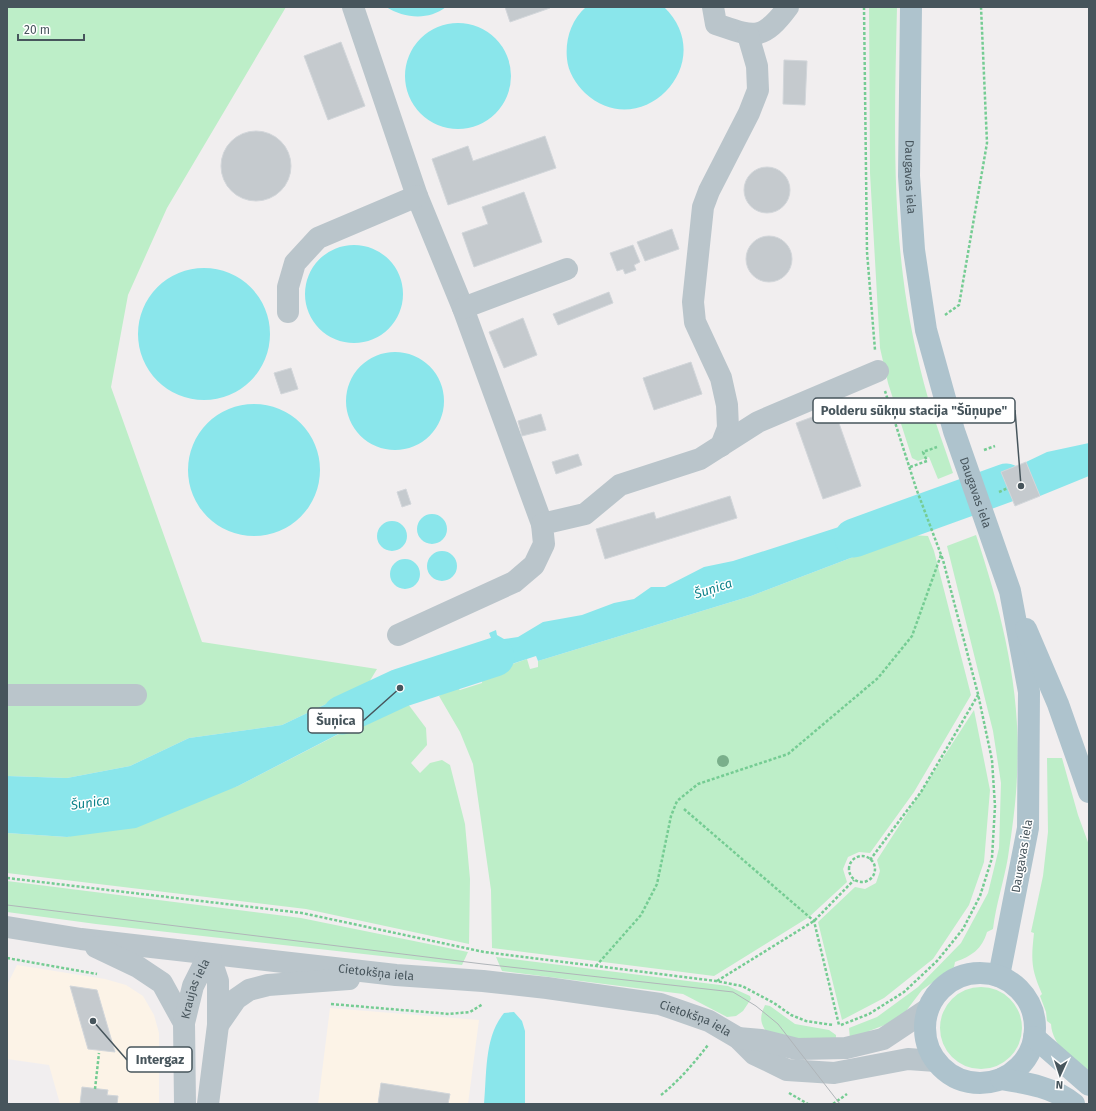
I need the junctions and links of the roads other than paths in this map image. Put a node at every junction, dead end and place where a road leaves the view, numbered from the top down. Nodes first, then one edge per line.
1 (353, 7) edge
2 (713, 7) edge
3 (788, 7) edge
4 (911, 7) edge
5 (748, 35) junction
6 (417, 196) junction
7 (567, 269) dead end
8 (463, 308) junction
9 (288, 312) dead end
10 (878, 371) road end
11 (721, 446) junction
12 (542, 524) junction
13 (1010, 591) junction
14 (398, 635) dead end
15 (7, 695) edge
16 (136, 695) dead end
17 (1089, 792) edge
18 (7, 927) edge
19 (81, 939) junction
20 (209, 954) junction
21 (396, 975) junction
22 (999, 976) junction
23 (928, 1009) junction
24 (184, 1023) junction
25 (218, 1025) junction
26 (1034, 1037) junction
27 (738, 1038) junction
28 (936, 1061) junction
29 (1001, 1079) junction
30 (1089, 1085) edge
31 (185, 1104) edge
32 (208, 1104) edge
33 (1074, 1104) edge

1 - 6 street
2 - 5 street
3 - 5 street
4 - 13 main road, Daugavas iela
5 - 11 street
6 - 8 street
6 - 9 street
7 - 8 street
8 - 12 street
10 - 11 street
11 - 12 street
12 - 14 street
13 - 17 main road
13 - 22 main road, Daugavas iela
15 - 16 street
18 - 19 street, Cietokšņa iela
19 - 20 street, Cietokšņa iela
19 - 24 street
20 - 21 street, Cietokšņa iela
20 - 24 street, Kraujas iela
20 - 25 street, Kraujas iela
21 - 25 street
21 - 27 street, Cietokšņa iela
22 - 23 main road
22 - 26 main road
23 - 27 street, Cietokšņa iela
23 - 28 main road
24 - 31 street, Kraujas iela
25 - 32 street, Kraujas iela
26 - 29 main road
26 - 30 main road
27 - 28 street, Cietokšņa iela
28 - 29 main road
29 - 33 main road

